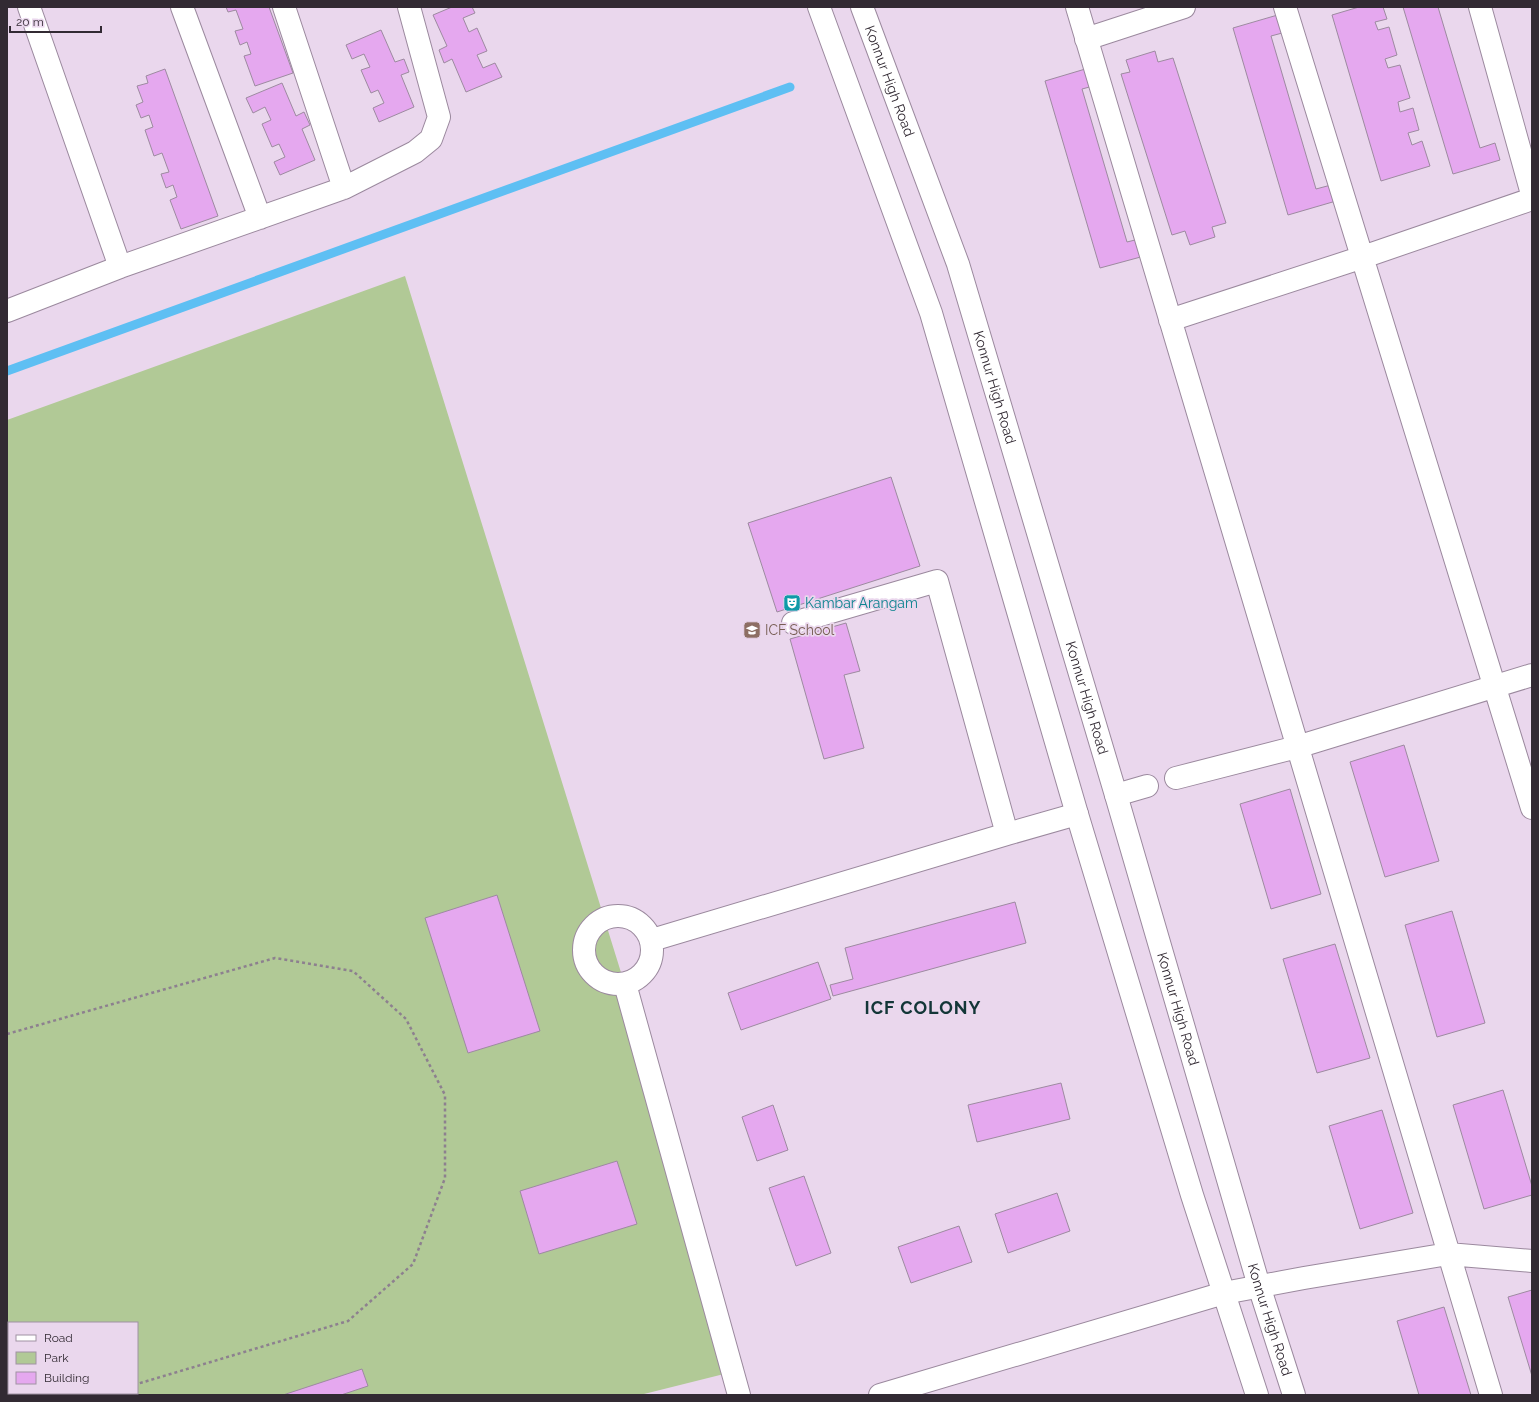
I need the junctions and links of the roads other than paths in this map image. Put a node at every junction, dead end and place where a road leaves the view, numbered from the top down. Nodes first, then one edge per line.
1 (30, 7) edge
2 (182, 7) edge
3 (284, 7) edge
4 (819, 7) edge
5 (862, 7) edge
6 (1077, 7) edge
7 (1184, 7) edge
8 (1285, 7) edge
9 (1480, 7) edge
10 (414, 8) edge
11 (1086, 39) junction
12 (344, 188) junction
13 (1532, 194) edge
14 (1532, 199) edge
15 (260, 218) junction
16 (1363, 257) junction
17 (120, 267) junction
18 (7, 311) edge
19 (1170, 320) junction
20 (793, 623) dead end
21 (1532, 675) edge
22 (1495, 686) junction
23 (1297, 746) junction
24 (1176, 778) dead end
25 (1147, 786) dead end
26 (1116, 795) junction
27 (1532, 808) edge
28 (1077, 814) junction
29 (1007, 834) junction
30 (652, 940) junction
31 (625, 984) junction
32 (1448, 1254) junction
33 (1532, 1260) edge
34 (1259, 1286) junction
35 (1224, 1293) junction
36 (739, 1395) edge
37 (880, 1395) edge
38 (1257, 1395) edge
39 (1294, 1395) edge
40 (1491, 1395) edge

1 - 17 street
2 - 15 street
3 - 12 street
4 - 28 street
5 - 26 street, Konnur High Road
6 - 11 street
7 - 11 street
8 - 16 street
9 - 13 street
10 - 12 street
11 - 19 street
12 - 15 street
14 - 16 street
15 - 17 street
16 - 19 street
16 - 22 street
17 - 18 street
19 - 23 street
20 - 29 street
21 - 22 street
22 - 23 street
22 - 27 street
23 - 24 street
23 - 32 street
25 - 26 street
26 - 34 street, Konnur High Road
28 - 29 street
28 - 35 street
29 - 30 street
30 - 31 street
30 - 31 street
31 - 36 street
32 - 33 street
32 - 34 street
32 - 40 street
34 - 35 street
34 - 39 street, Konnur High Road
35 - 37 street
35 - 38 street

